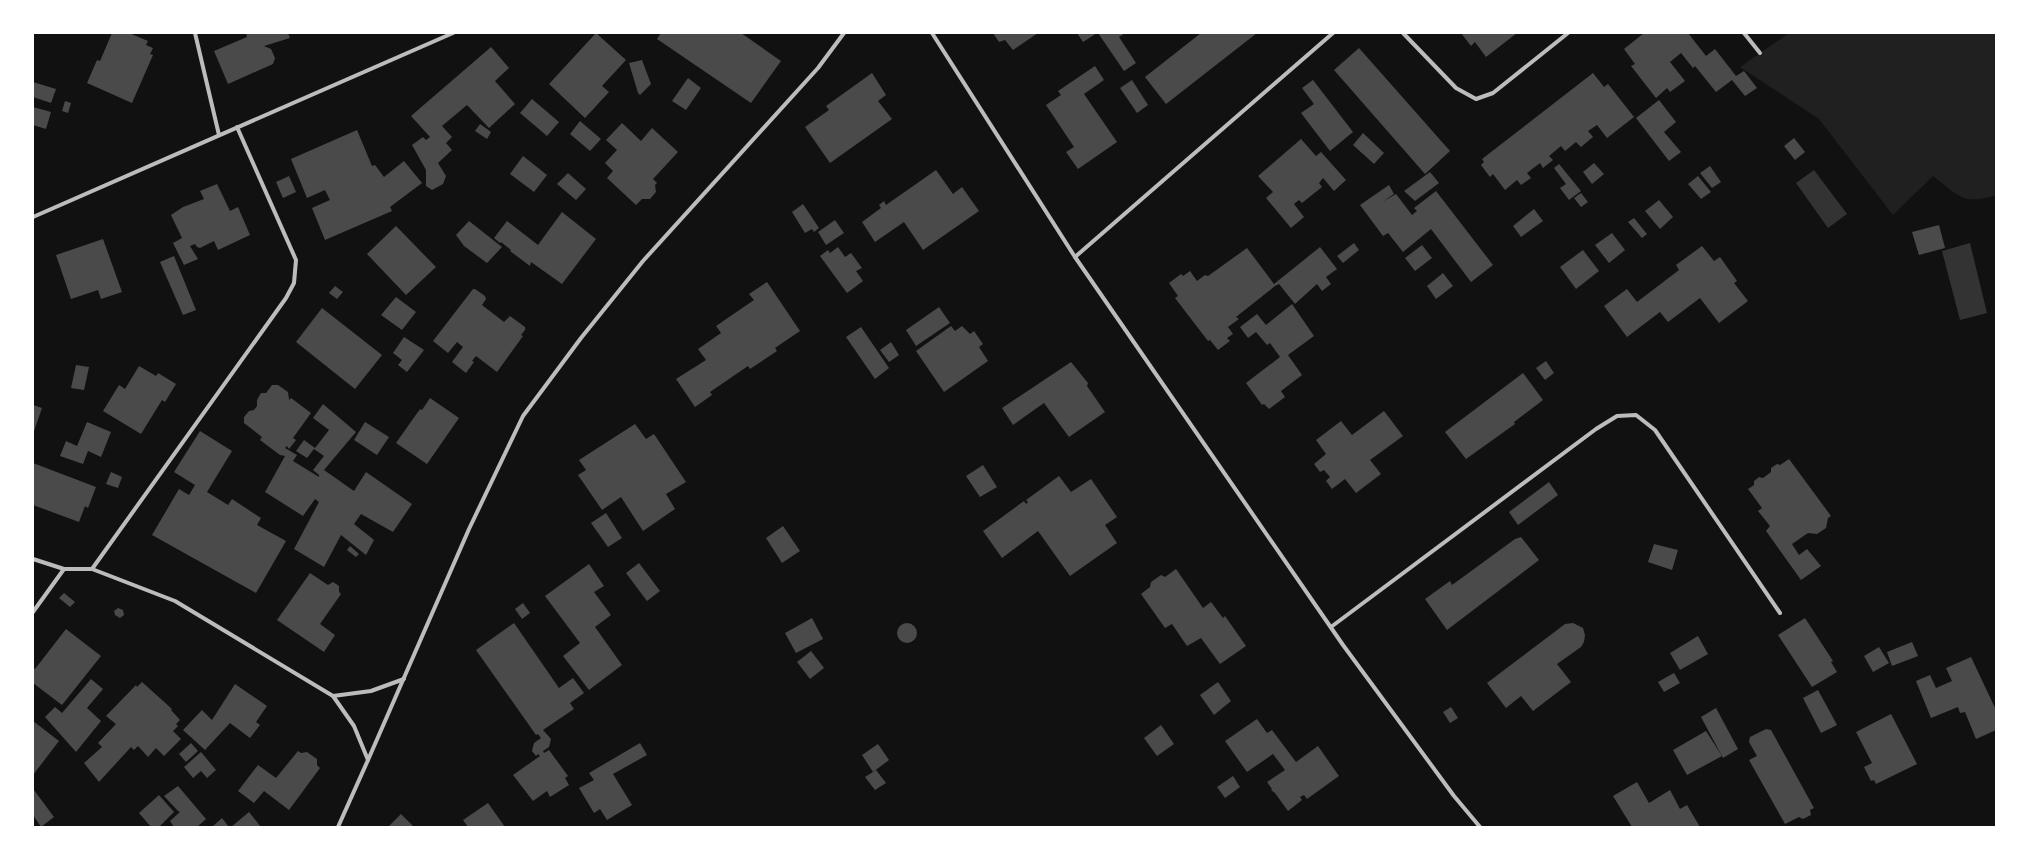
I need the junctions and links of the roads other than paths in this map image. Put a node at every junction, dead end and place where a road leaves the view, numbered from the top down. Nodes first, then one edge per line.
1 (195, 33) edge
2 (453, 33) edge
3 (844, 33) edge
4 (932, 33) edge
5 (1333, 33) edge
6 (1403, 33) edge
7 (1568, 33) edge
8 (1744, 33) edge
9 (1760, 54) dead end
10 (236, 127) junction
11 (219, 135) junction
12 (33, 217) edge
13 (1075, 257) junction
14 (33, 559) edge
15 (64, 569) junction
16 (92, 569) junction
17 (33, 612) edge
18 (1780, 612) dead end
19 (1330, 627) junction
20 (404, 679) junction
21 (333, 696) junction
22 (368, 760) junction
23 (338, 827) edge
24 (1480, 827) edge

1 - 11 street
2 - 10 street
3 - 20 street
4 - 13 street
5 - 13 street
6 - 7 street
8 - 9 street
10 - 11 street
10 - 16 street
11 - 12 street
13 - 19 street
14 - 15 street
15 - 16 street
15 - 17 street
16 - 21 street
18 - 19 street
19 - 24 street
20 - 21 street
20 - 22 street
21 - 22 street
22 - 23 street

